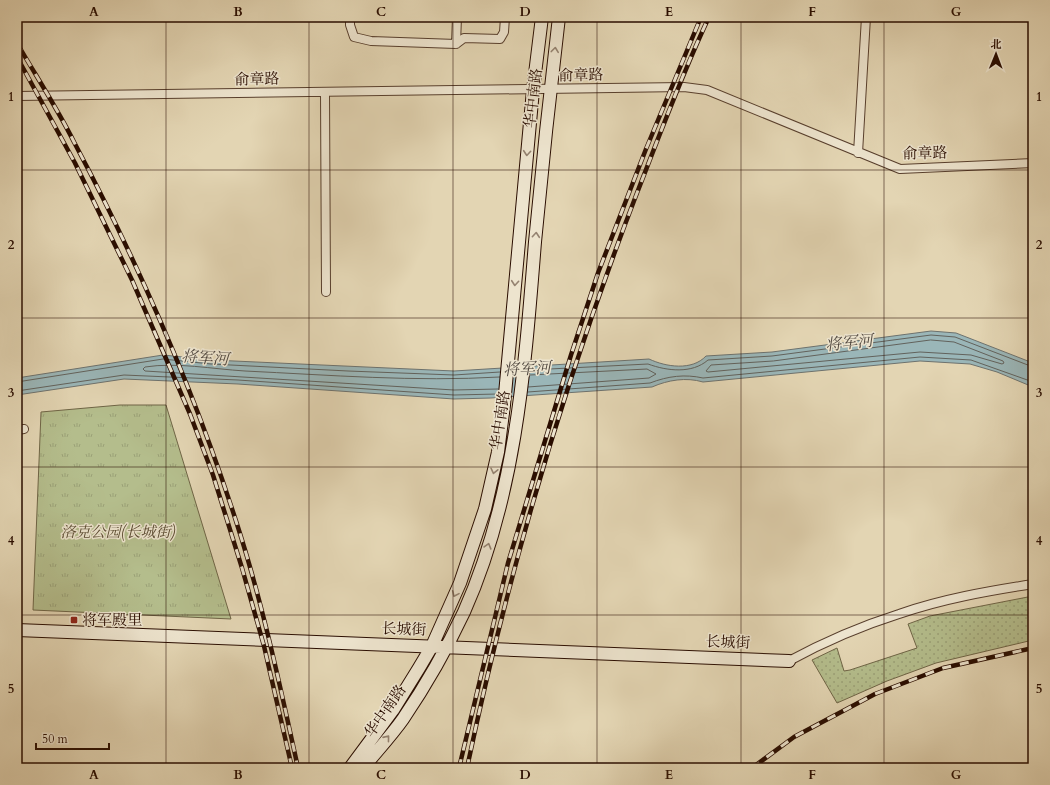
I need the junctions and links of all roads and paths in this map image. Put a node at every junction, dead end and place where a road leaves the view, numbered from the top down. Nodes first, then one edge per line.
1 (350, 17) edge
2 (458, 17) edge
3 (505, 17) edge
4 (542, 17) edge
5 (559, 17) edge
6 (866, 17) edge
7 (456, 44) junction
8 (533, 90) junction
9 (550, 90) junction
10 (325, 92) junction
11 (17, 96) edge
12 (858, 153) junction
13 (1033, 163) edge
14 (326, 292) dead end
15 (1033, 584) edge
16 (17, 630) edge
17 (432, 646) junction
18 (446, 647) junction
19 (789, 661) joint
20 (350, 768) edge
21 (362, 768) edge

1 - 7 street
2 - 7 street
3 - 7 street
4 - 8 main road, 华中南路
9 -> 5 main road, 华中南路
6 - 12 street
8 - 9 street, 俞章路
8 - 10 street, 俞章路
8 -> 17 main road, 华中南路
9 - 12 street, 俞章路
18 -> 9 main road, 华中南路
10 - 11 street, 俞章路
10 - 14 street
12 - 13 street, 俞章路
15 - 19 street
16 - 17 main road, 长城街
17 - 18 main road, 长城街
17 - 20 main road, 华中南路
18 - 19 main road, 长城街
21 -> 18 main road, 华中南路

